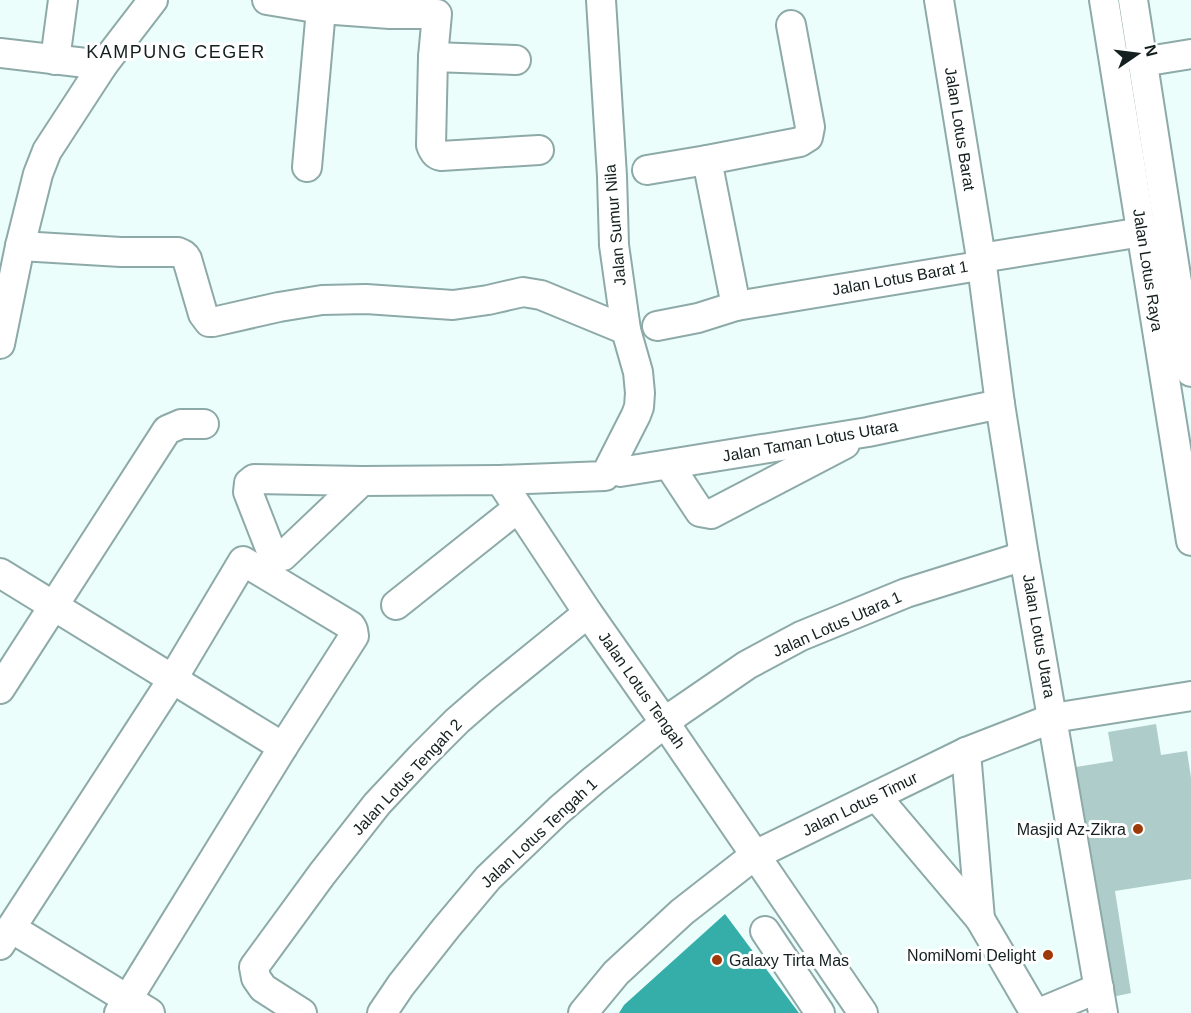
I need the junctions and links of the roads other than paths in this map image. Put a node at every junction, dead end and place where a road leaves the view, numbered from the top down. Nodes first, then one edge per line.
1 (63, 0) edge
2 (153, 0) edge
3 (267, 0) edge
4 (601, 0) edge
5 (939, 0) edge
6 (1104, 0) edge
7 (1133, 0) edge
8 (321, 9) junction
9 (791, 25) dead end
10 (0, 53) edge
11 (1191, 54) edge
12 (433, 57) junction
13 (55, 60) junction
14 (516, 60) dead end
15 (1142, 62) junction
16 (103, 65) junction
17 (539, 150) dead end
18 (707, 160) junction
19 (307, 167) dead end
20 (647, 170) dead end
21 (1142, 232) junction
22 (20, 246) junction
23 (981, 258) junction
24 (736, 306) junction
25 (657, 326) dead end
26 (2, 329) edge
27 (626, 330) junction
28 (1191, 372) edge
29 (1000, 404) junction
30 (204, 424) dead end
31 (868, 432) junction
32 (669, 465) junction
33 (612, 474) junction
34 (500, 480) junction
35 (362, 482) dead end
36 (518, 508) junction
37 (1191, 541) edge
38 (1024, 555) junction
39 (0, 573) edge
40 (396, 605) dead end
41 (53, 607) junction
42 (588, 613) junction
43 (172, 680) junction
44 (0, 689) edge
45 (1191, 696) edge
46 (1053, 718) junction
47 (665, 723) junction
48 (283, 747) junction
49 (966, 752) junction
50 (876, 796) junction
51 (755, 855) junction
52 (980, 919) junction
53 (765, 931) dead end
54 (6, 937) edge
55 (1101, 1000) edge
56 (132, 1008) edge
57 (302, 1013) edge
58 (382, 1013) edge
59 (583, 1013) edge
60 (820, 1013) edge
61 (863, 1013) edge
62 (1035, 1013) edge
63 (1039, 1013) edge

1 - 13 street
2 - 16 street
3 - 8 street
4 - 27 street, Jalan Sumur Nila
5 - 23 street, Jalan Lotus Barat
6 - 21 street, Jalan Lotus Raya
7 - 15 street, Jalan Lotus Raya
8 - 12 street
8 - 19 street
9 - 18 street
10 - 13 street
11 - 15 street
12 - 14 street
12 - 17 street
13 - 16 street
15 - 28 street, Jalan Lotus Raya
16 - 22 street
18 - 20 street
18 - 24 street
21 - 23 street, Jalan Lotus Barat 1
21 - 37 street, Jalan Lotus Raya
22 - 26 street
22 - 27 street
23 - 24 street, Jalan Lotus Barat 1
23 - 29 street, Jalan Lotus Utara
24 - 25 street, Jalan Lotus Barat 1
27 - 33 street, Jalan Sumur Nila
29 - 31 street, Jalan Taman Lotus Utara
29 - 38 street, Jalan Lotus Utara
30 - 41 street
31 - 32 street, Jalan Taman Lotus Utara
31 - 32 street
32 - 33 street, Jalan Taman Lotus Utara
33 - 34 street, Jalan Taman Lotus Utara
34 - 35 street
34 - 36 street, Jalan Lotus Tengah
36 - 40 street
36 - 42 street, Jalan Lotus Tengah
38 - 46 street, Jalan Lotus Utara
38 - 47 street, Jalan Lotus Utara 1
39 - 41 street
41 - 43 street
41 - 44 street
42 - 47 street, Jalan Lotus Tengah
42 - 57 street, Jalan Lotus Tengah 2
43 - 48 street
43 - 48 street
43 - 54 street
45 - 46 street, Jalan Lotus Timur
46 - 49 street, Jalan Lotus Timur
46 - 55 street, Jalan Lotus Utara
47 - 51 street, Jalan Lotus Tengah
47 - 58 street, Jalan Lotus Tengah 1
48 - 56 street
49 - 50 street, Jalan Lotus Timur
49 - 52 street
50 - 51 street, Jalan Lotus Timur
50 - 52 street
51 - 59 street, Jalan Lotus Timur
51 - 61 street, Jalan Lotus Tengah
52 - 62 street
53 - 60 street
54 - 56 street
55 - 63 street

